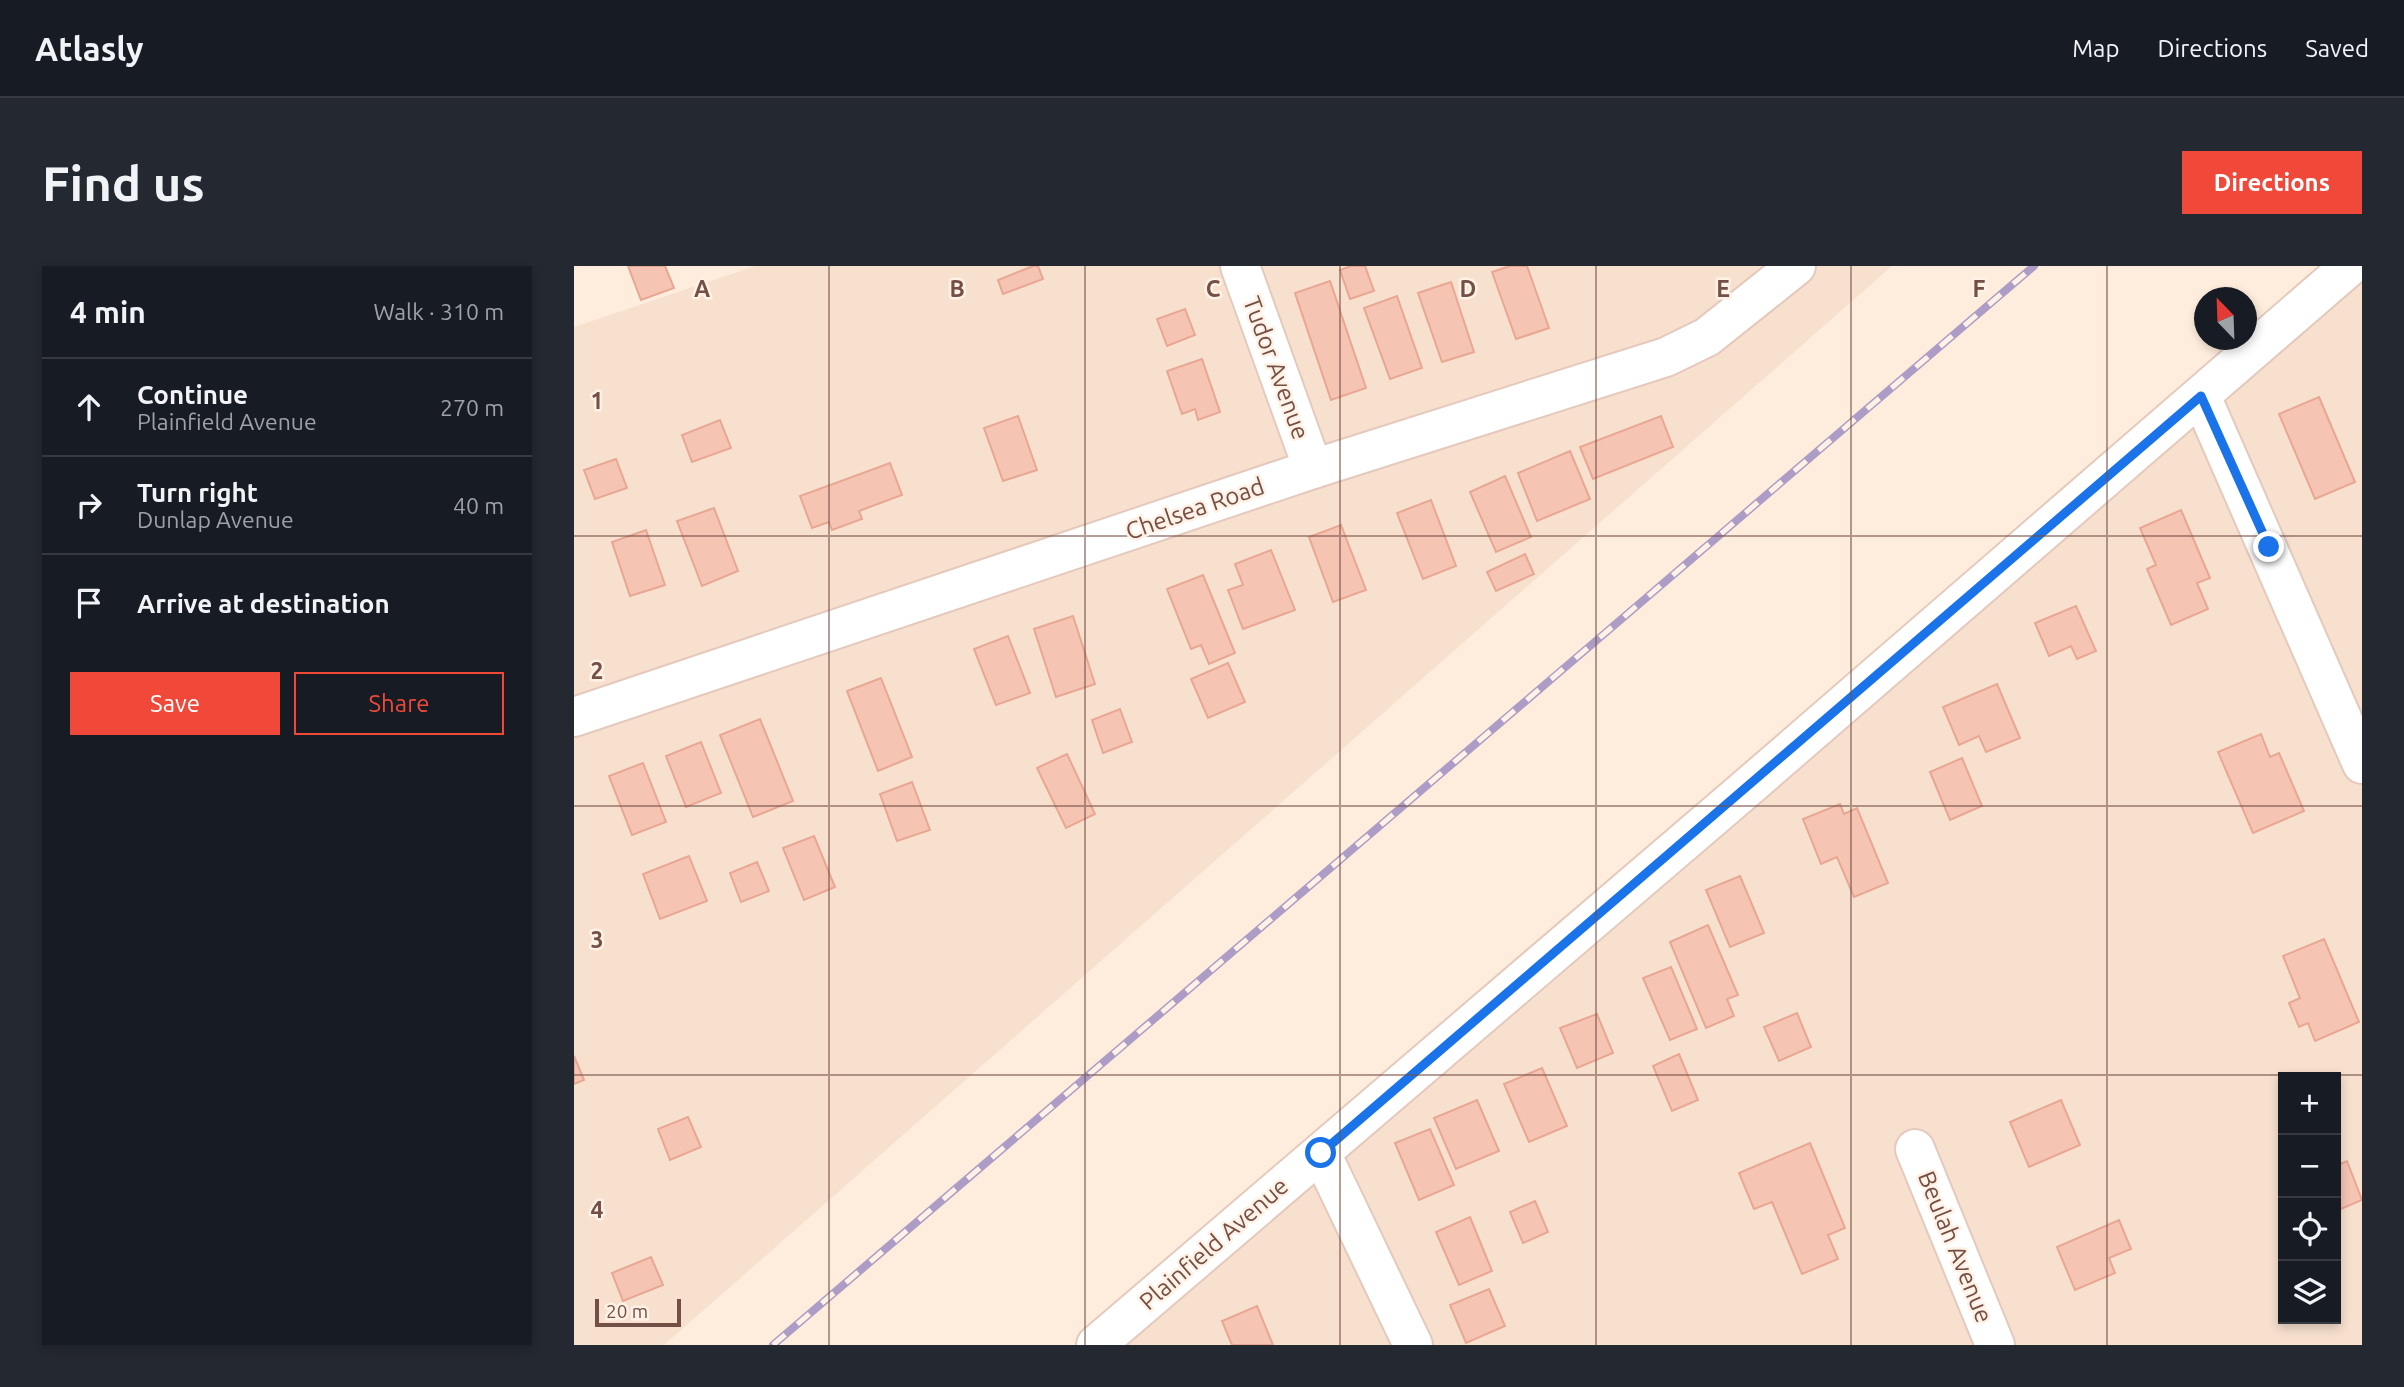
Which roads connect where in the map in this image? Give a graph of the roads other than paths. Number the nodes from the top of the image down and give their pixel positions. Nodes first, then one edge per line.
1 (1240, 266) edge
2 (1796, 266) edge
3 (2350, 266) edge
4 (2201, 396) junction
5 (1313, 469) junction
6 (574, 717) edge
7 (2362, 764) edge
8 (1915, 1149) dead end
9 (1321, 1153) junction
10 (1096, 1345) edge
11 (1413, 1345) edge
12 (1995, 1345) edge

1 - 5 street, Tudor Avenue
2 - 5 street, Chelsea Road
3 - 4 street, Plainfield Avenue
4 - 7 street
4 - 9 street, Plainfield Avenue
5 - 6 street, Chelsea Road
8 - 12 street, Beulah Avenue
9 - 10 street, Plainfield Avenue
9 - 11 street

